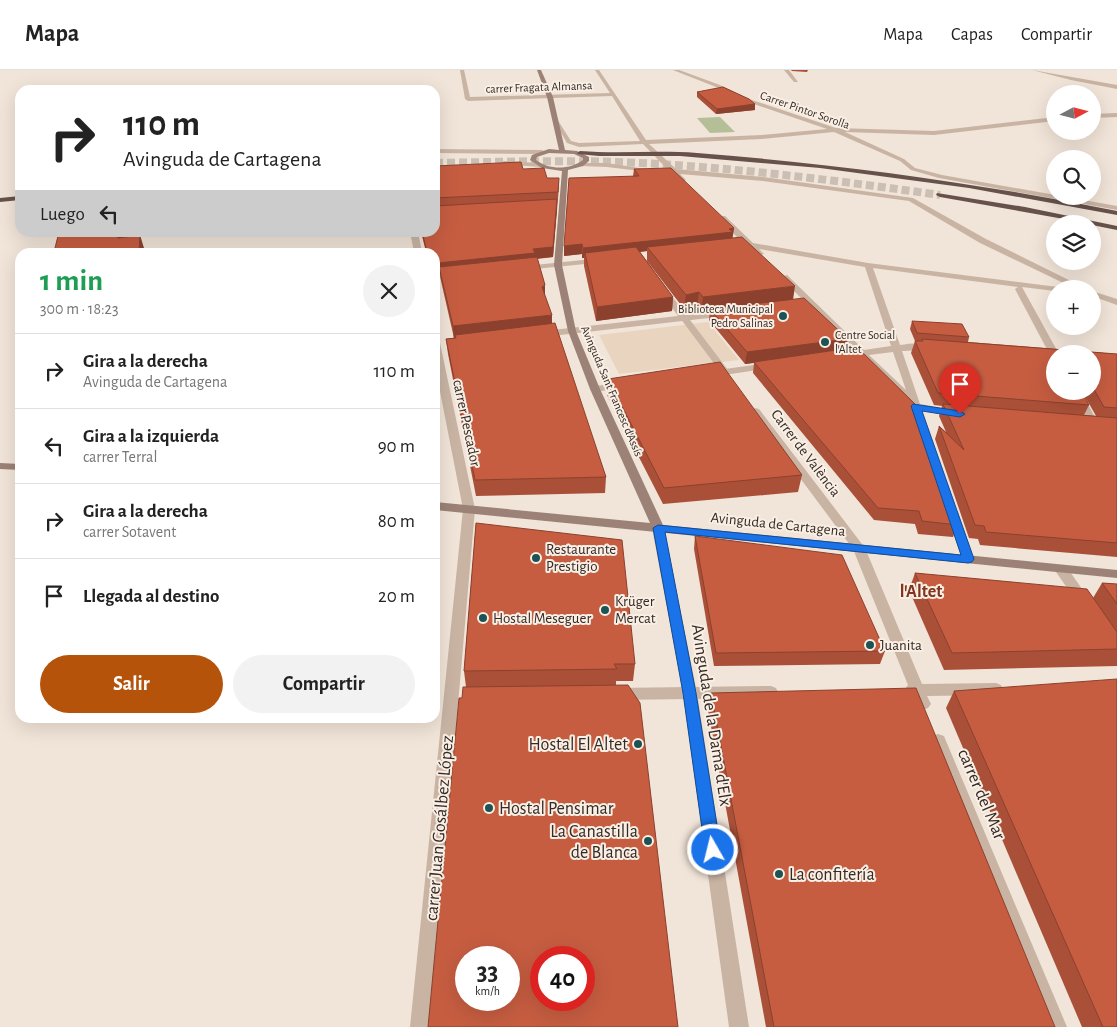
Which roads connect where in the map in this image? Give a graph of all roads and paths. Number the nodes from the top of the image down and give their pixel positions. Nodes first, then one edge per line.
1 (462, 70) edge
2 (539, 70) edge
3 (597, 70) edge
4 (675, 70) edge
5 (786, 70) edge
6 (1034, 70) edge
7 (796, 81) dead end
8 (1117, 87) edge
9 (611, 95) junction
10 (550, 97) junction
11 (1117, 115) edge
12 (1101, 116) edge
13 (555, 120) junction
14 (1046, 120) edge
15 (834, 130) junction
16 (644, 142) junction
17 (440, 151) edge
18 (562, 151) junction
19 (542, 152) junction
20 (580, 153) junction
21 (655, 153) junction
22 (511, 154) junction
23 (533, 158) junction
24 (498, 164) edge
25 (582, 165) junction
26 (540, 166) junction
27 (565, 168) junction
28 (656, 170) edge
29 (665, 171) edge
30 (675, 172) junction
31 (689, 185) edge
32 (1046, 194) edge
33 (15, 198) edge
34 (0, 200) edge
35 (15, 204) edge
36 (1101, 205) edge
37 (0, 206) edge
38 (1117, 208) edge
39 (716, 212) edge
40 (1117, 213) edge
41 (1117, 221) edge
42 (1117, 228) edge
43 (750, 245) junction
44 (741, 246) edge
45 (764, 258) edge
46 (611, 260) edge
47 (558, 265) junction
48 (868, 265) junction
49 (520, 269) edge
50 (778, 271) edge
51 (463, 275) edge
52 (440, 277) edge
53 (655, 280) edge
54 (1064, 280) edge
55 (1046, 288) edge
56 (1019, 289) dead end
57 (1101, 297) edge
58 (1117, 302) edge
59 (811, 303) junction
60 (796, 305) edge
61 (740, 312) edge
62 (684, 318) junction
63 (572, 331) junction
64 (533, 336) edge
65 (1047, 345) edge
66 (896, 348) junction
67 (942, 348) edge
68 (440, 351) edge
69 (864, 354) junction
70 (846, 356) edge
71 (781, 365) edge
72 (697, 376) edge
73 (728, 376) junction
74 (632, 384) edge
75 (595, 389) junction
76 (1081, 400) edge
77 (748, 403) edge
78 (918, 411) junction
79 (970, 414) edge
80 (1094, 425) edge
81 (0, 466) edge
82 (15, 468) edge
83 (947, 498) edge
84 (440, 506) edge
85 (469, 509) junction
86 (658, 528) junction
87 (859, 548) junction
88 (968, 559) junction
89 (1061, 569) junction
90 (1117, 574) edge
91 (1089, 609) edge
92 (1012, 688) edge
93 (897, 690) edge
94 (917, 690) junction
95 (788, 692) edge
96 (690, 693) junction
97 (600, 694) edge
98 (471, 695) edge
99 (451, 696) junction
100 (420, 1027) edge
101 (739, 1027) edge
102 (1057, 1027) edge

1 - 10 street, carrer Fragata Almansa
2 - 10 main road
3 - 9 street
4 - 15 street, Carrer Pintor Sorolla
5 - 7 street
6 - 8 street
9 - 10 street, carrer Fragata Almansa
9 - 16 street
10 - 13 main road
11 - 12 street
13 - 16 street
13 - 18 main road
14 - 15 street
15 - 16 street
15 - 32 street, Carrer Pintor Sorolla
16 - 21 street
17 - 22 street
18 - 19 main road
18 - 20 main road
19 - 22 street
19 - 23 main road
20 - 21 highway
20 - 25 main road
21 - 30 street
21 - 40 highway
22 - 23 street
23 - 26 main road
24 - 26 street
25 - 27 main road
25 - 28 street
26 - 27 main road
27 - 47 main road, Avinguda Sant Francesc d’Assís
29 - 30 street
30 - 31 street
30 - 54 street
33 - 34 highway
35 - 37 highway
36 - 38 street, Carrer Pintor Sorolla
39 - 43 street
41 - 42 highway
43 - 44 street
43 - 45 street
43 - 48 street
46 - 47 street
47 - 49 street
47 - 63 main road, Avinguda Sant Francesc d’Assís
48 - 55 street
48 - 66 street
50 - 59 street
51 - 52 street
53 - 62 street
56 - 65 street
57 - 58 street
59 - 60 street
59 - 69 street
61 - 62 street
62 - 63 street
62 - 73 street
63 - 64 street
63 - 75 main road, Avinguda Sant Francesc d’Assís
66 - 67 street
66 - 69 street
66 - 78 street
68 - 85 street, carrer Pescador
69 - 70 street
69 - 78 street
71 - 73 street
72 - 73 street
74 - 75 street
75 - 86 main road, Avinguda Sant Francesc d’Assís
76 - 80 street
77 - 87 street, Carrer de València
78 - 79 street
81 - 82 main road
83 - 88 street
84 - 85 main road, Avinguda de Cartagena
85 - 86 main road, Avinguda de Cartagena
85 - 99 street, carrer Juan Gosálbez López
86 - 87 main road, Avinguda de Cartagena
86 - 96 street, Avinguda de la Dama d'Elx
87 - 88 main road, Avinguda de Cartagena
87 - 94 street, carrer del Mar
88 - 89 main road, Avinguda de Cartagena
89 - 90 main road, Avinguda de Cartagena
89 - 91 street
92 - 94 street
93 - 94 street
94 - 102 street, carrer del Mar
95 - 96 street
96 - 97 street
96 - 101 street, Avinguda de la Dama d'Elx
98 - 99 street
99 - 100 street, carrer Juan Gosálbez López

